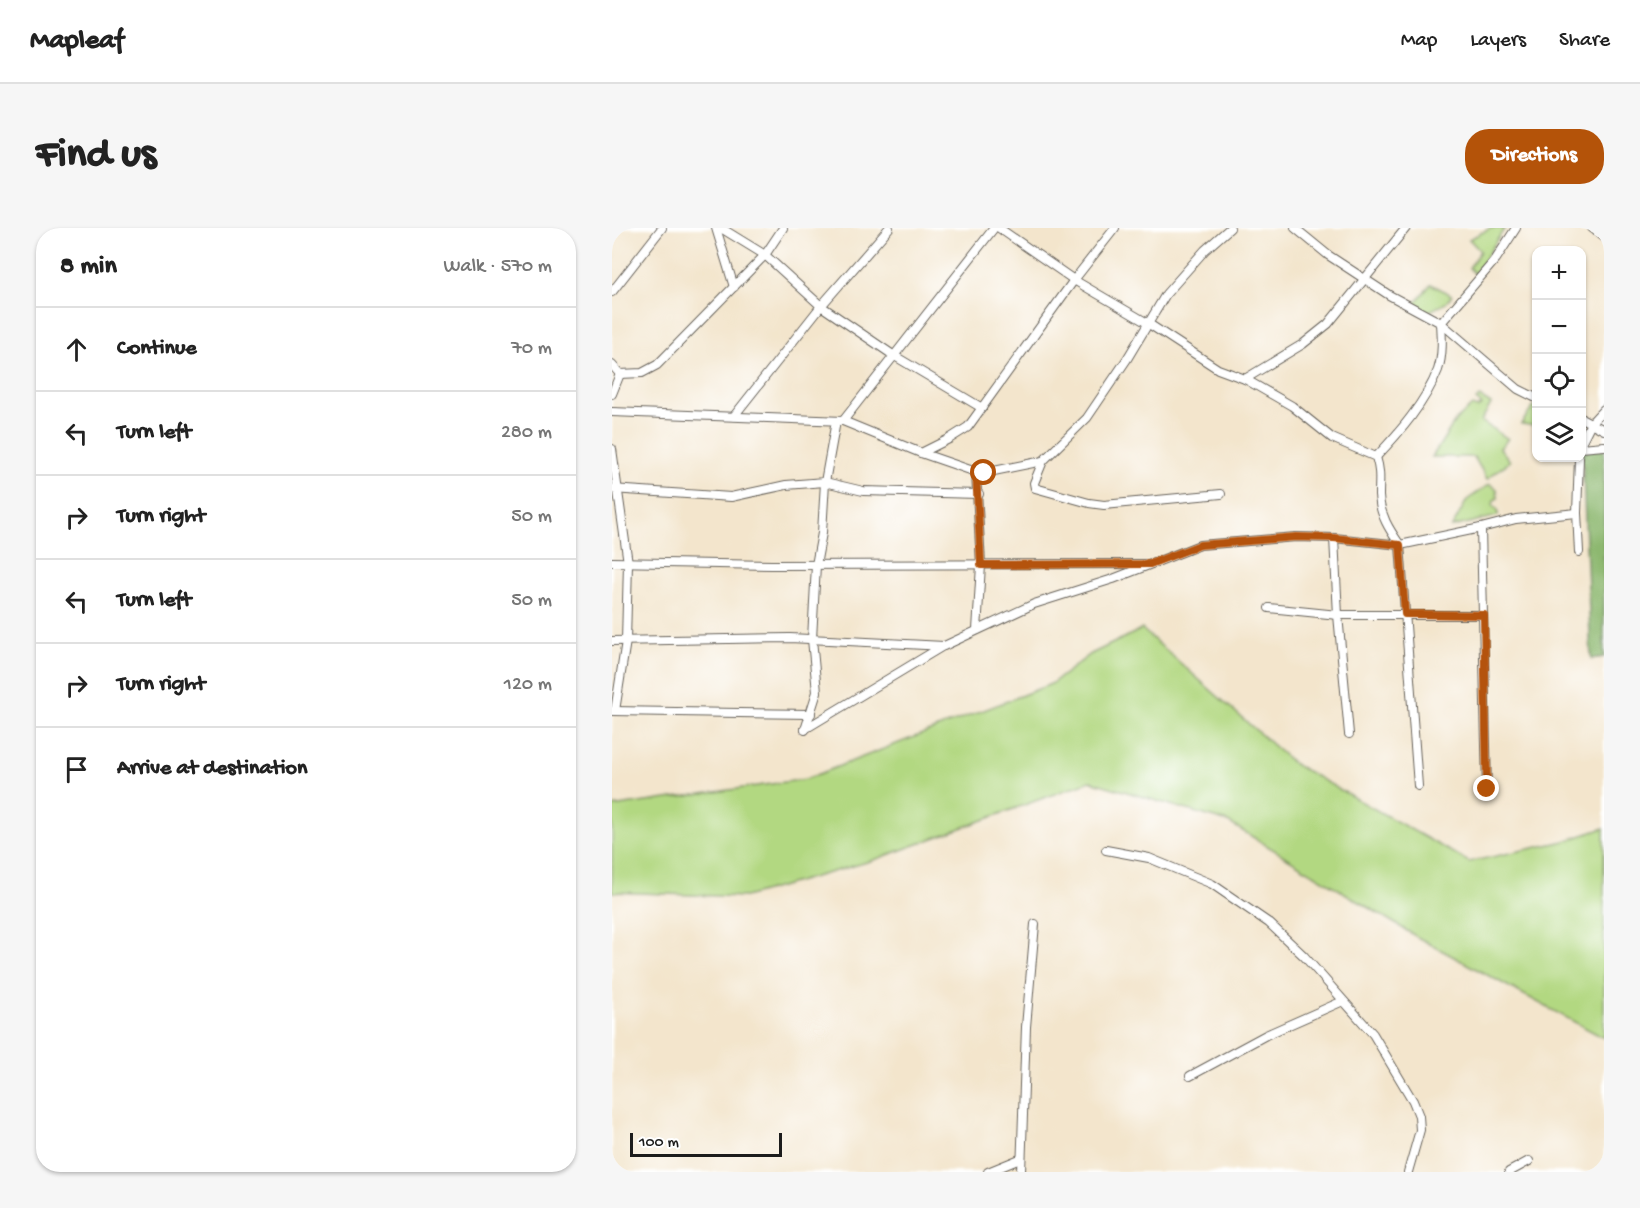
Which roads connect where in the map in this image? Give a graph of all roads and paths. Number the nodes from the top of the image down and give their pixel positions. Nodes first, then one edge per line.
1 (662, 228) edge
2 (716, 228) edge
3 (721, 228) edge
4 (783, 228) edge
5 (889, 228) edge
6 (994, 228) edge
7 (999, 228) edge
8 (1115, 228) edge
9 (1230, 228) edge
10 (1294, 228) edge
11 (1406, 228) edge
12 (1516, 228) edge
13 (1592, 228) edge
14 (1604, 237) edge
15 (765, 255) junction
16 (1366, 278) junction
17 (1074, 280) junction
18 (734, 287) junction
19 (612, 292) edge
20 (821, 306) junction
21 (1441, 323) junction
22 (1149, 324) junction
23 (893, 355) junction
24 (612, 365) edge
25 (620, 374) junction
26 (1245, 379) junction
27 (612, 394) edge
28 (1532, 396) edge
29 (982, 408) junction
30 (1604, 409) edge
31 (612, 412) edge
32 (734, 416) junction
33 (1586, 420) edge
34 (839, 421) junction
35 (1591, 423) junction
36 (1604, 430) edge
37 (1586, 434) edge
38 (1586, 445) edge
39 (1604, 446) edge
40 (612, 450) edge
41 (921, 453) junction
42 (1376, 458) junction
43 (1043, 461) junction
44 (1579, 462) edge
45 (976, 472) junction
46 (825, 482) junction
47 (615, 490) edge
48 (979, 494) junction
49 (1221, 494) dead end
50 (1577, 513) junction
51 (1481, 528) junction
52 (1334, 538) junction
53 (1400, 545) junction
54 (1579, 552) dead end
55 (612, 562) edge
56 (628, 562) junction
57 (1150, 564) junction
58 (816, 565) junction
59 (981, 565) junction
60 (1269, 608) dead end
61 (1405, 614) junction
62 (1338, 615) junction
63 (1484, 615) junction
64 (977, 630) junction
65 (812, 639) junction
66 (612, 641) edge
67 (626, 641) junction
68 (944, 645) junction
69 (613, 711) edge
70 (812, 714) junction
71 (1349, 734) dead end
72 (1418, 786) dead end
73 (1487, 789) dead end
74 (1106, 850) dead end
75 (1035, 924) dead end
76 (1343, 1001) junction
77 (1190, 1076) dead end
78 (1020, 1159) junction
79 (1529, 1161) dead end
80 (988, 1172) edge
81 (1021, 1172) edge
82 (1408, 1172) edge
83 (1509, 1172) edge

1 - 19 street
2 - 18 street
3 - 15 street
4 - 15 street
5 - 20 street
6 - 23 street
7 - 17 street
8 - 17 street
9 - 22 street
10 - 16 street
11 - 16 street
12 - 21 street
13 - 14 street
15 - 18 street
15 - 20 street
16 - 21 street
16 - 26 street
17 - 22 street
17 - 29 street
18 - 25 street
20 - 23 street
20 - 32 street
21 - 28 street
21 - 42 street
22 - 26 street
22 - 43 street
23 - 29 street
23 - 34 street
24 - 25 street
25 - 27 street
26 - 42 street
29 - 41 street
30 - 35 street
31 - 32 street
32 - 34 street
33 - 35 street
34 - 41 street
34 - 46 street
35 - 36 street
35 - 37 street
38 - 39 street
40 - 47 street
41 - 45 street
42 - 53 street
43 - 45 street
43 - 49 street
44 - 50 street
45 - 48 street
46 - 47 street
46 - 48 street
46 - 58 street
47 - 56 street
48 - 59 street
50 - 51 street
50 - 54 street
51 - 53 street
51 - 63 street
52 - 53 street
52 - 57 street
52 - 62 street
53 - 61 street
55 - 56 street
56 - 58 street
56 - 67 street
57 - 59 street
57 - 64 street
58 - 59 street
58 - 65 street
59 - 64 street
60 - 62 street
61 - 62 street
61 - 63 street
61 - 72 street
62 - 71 street
63 - 73 street
64 - 68 street
65 - 67 street
65 - 68 street
65 - 70 street
66 - 67 street
67 - 69 street
68 - 70 street
69 - 70 street
74 - 76 street
75 - 78 street
76 - 77 street
76 - 82 street
78 - 80 street
78 - 81 street
79 - 83 street

